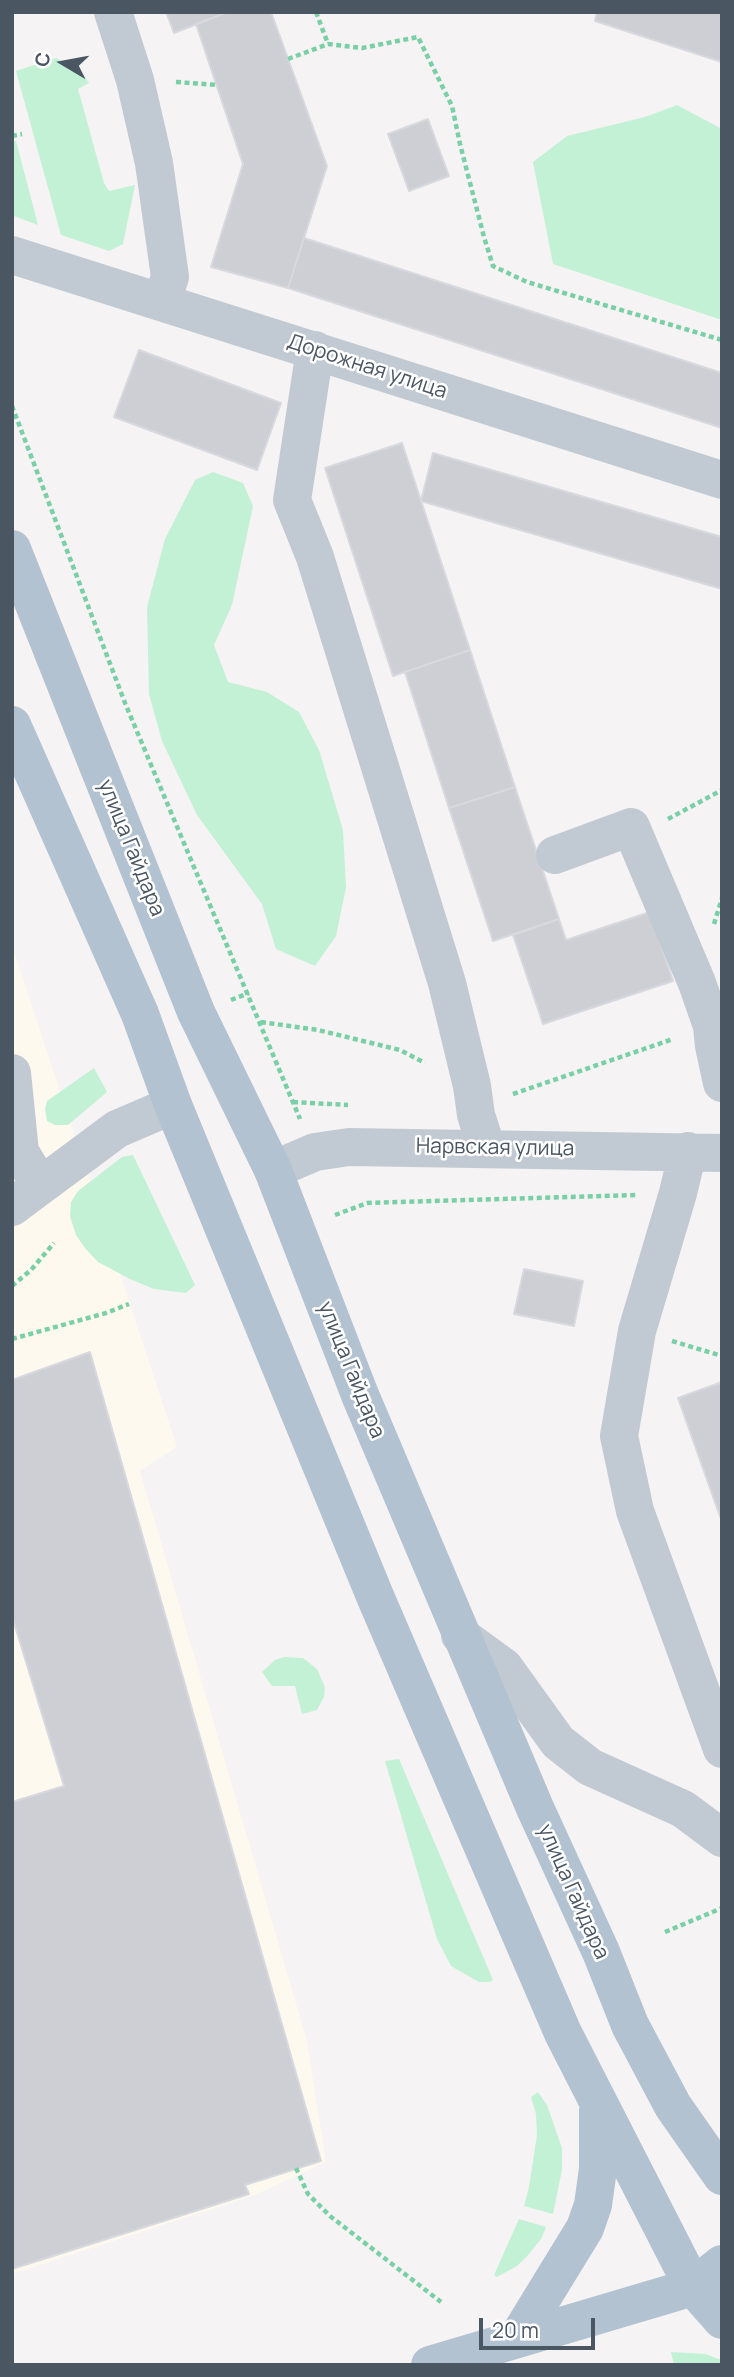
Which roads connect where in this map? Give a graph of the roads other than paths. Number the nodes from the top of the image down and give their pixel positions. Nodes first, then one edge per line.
1 (113, 12) edge
2 (12, 255) edge
3 (162, 301) junction
4 (315, 350) junction
5 (722, 480) edge
6 (12, 549) edge
7 (12, 725) edge
8 (555, 855) dead end
9 (12, 1073) edge
10 (722, 1083) edge
11 (173, 1105) junction
12 (487, 1150) junction
13 (705, 1152) edge
14 (273, 1170) junction
15 (31, 1172) edge
16 (12, 1207) edge
17 (460, 1635) junction
18 (722, 1749) edge
19 (722, 1838) edge
20 (598, 2104) junction
21 (722, 2176) edge
22 (722, 2264) edge
23 (692, 2287) junction
24 (722, 2320) edge
25 (517, 2339) junction
26 (430, 2365) edge

1 - 3 street
2 - 3 street, Дорожная улица
3 - 4 street, Дорожная улица
4 - 5 street, Дорожная улица
4 - 12 street
6 - 14 main road, улица Гайдара
7 - 11 main road
8 - 10 street
9 - 15 street
11 - 15 street
11 - 20 main road
12 - 13 street, Нарвская улица
12 - 14 street, Нарвская улица
13 - 18 street
14 - 17 main road, улица Гайдара
15 - 16 street
17 - 19 street
17 - 21 main road, улица Гайдара
20 - 23 main road
20 - 25 main road
22 - 23 main road
23 - 24 main road
23 - 25 main road
25 - 26 main road

